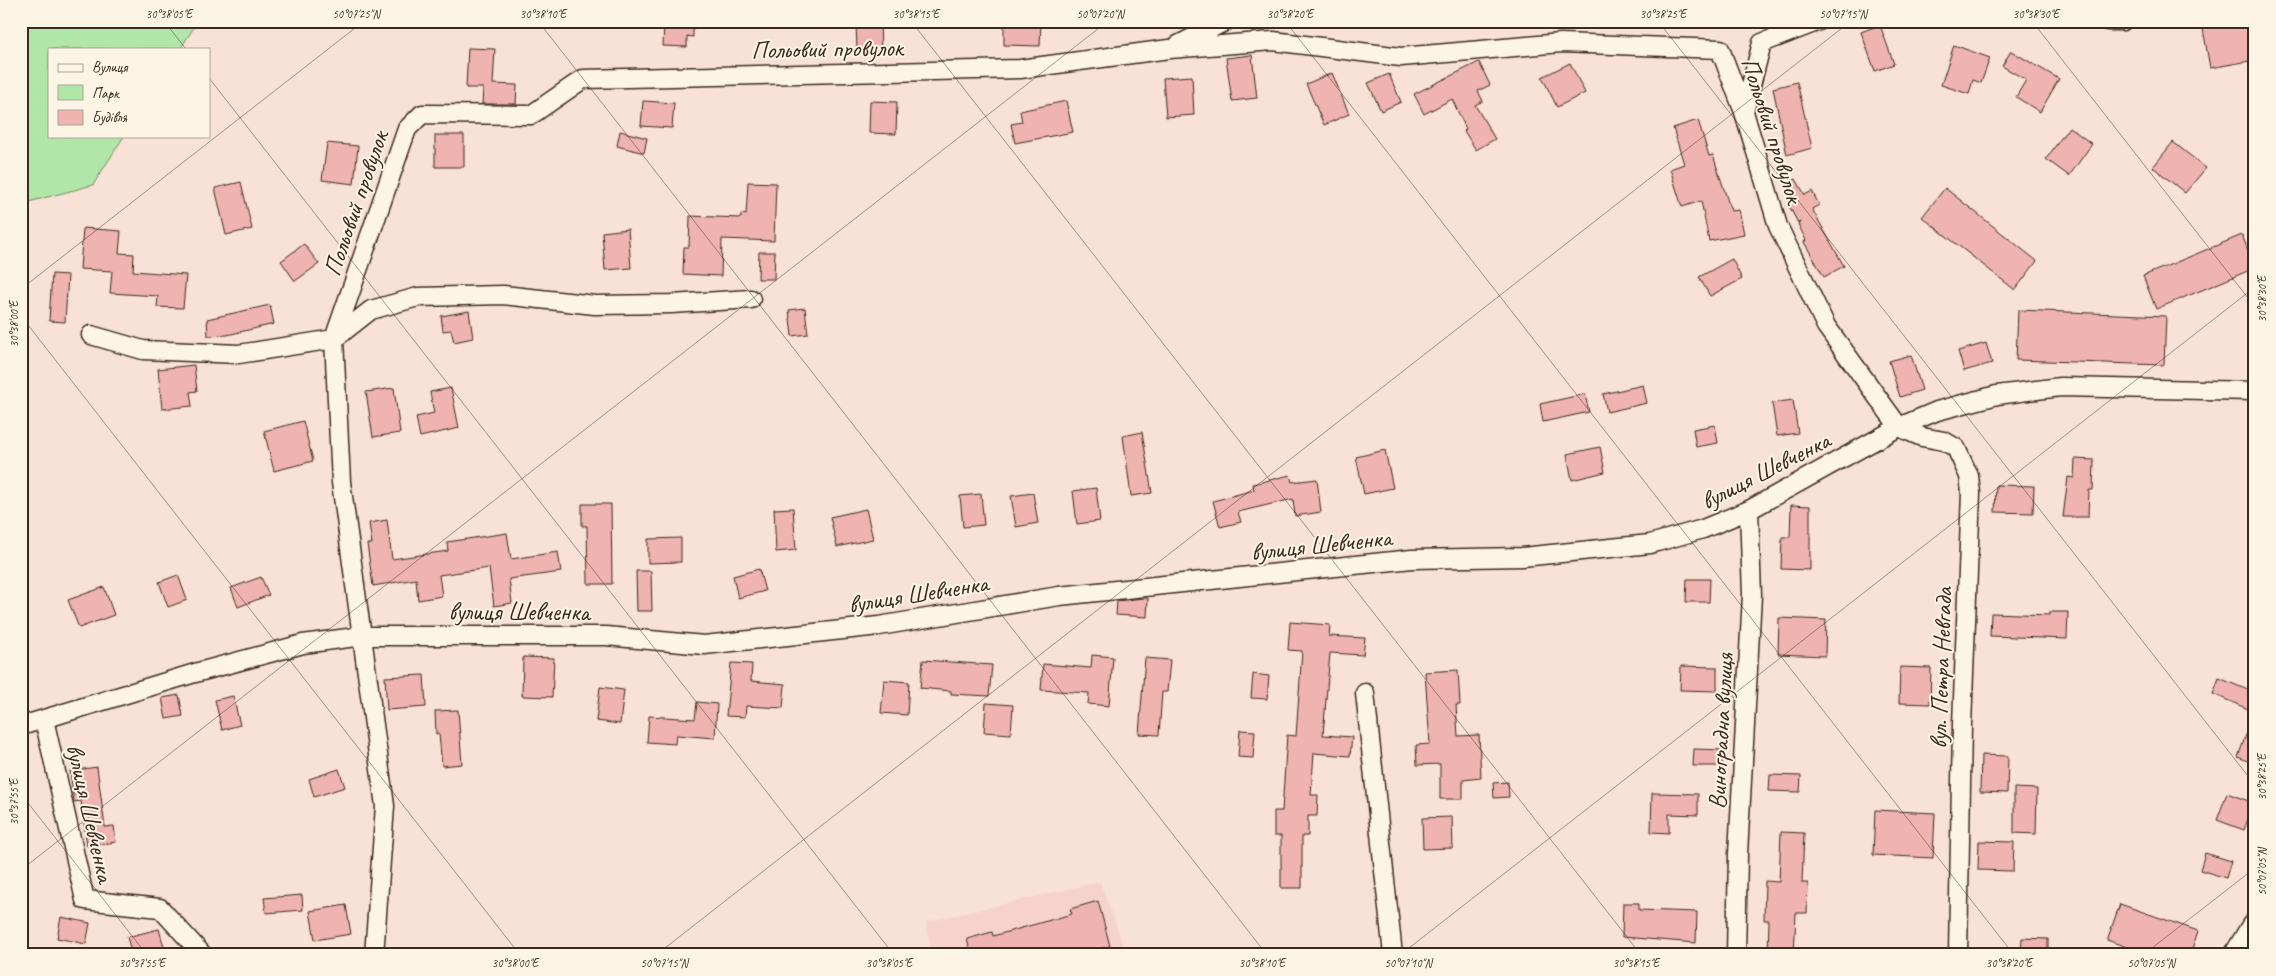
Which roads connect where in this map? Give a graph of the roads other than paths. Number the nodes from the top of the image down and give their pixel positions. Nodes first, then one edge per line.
1 (1226, 21) edge
2 (1819, 21) edge
3 (2108, 21) edge
4 (2123, 21) edge
5 (1169, 49) junction
6 (1744, 112) junction
7 (751, 299) dead end
8 (91, 336) dead end
9 (334, 339) junction
10 (2255, 390) edge
11 (1899, 427) junction
12 (1749, 510) junction
13 (363, 636) junction
14 (1366, 693) dead end
15 (44, 719) junction
16 (21, 726) edge
17 (2255, 928) edge
18 (203, 955) edge
19 (374, 955) edge
20 (1393, 955) edge
21 (1736, 955) edge
22 (1958, 955) edge
23 (2239, 955) edge

1 - 5 street
2 - 6 street
3 - 4 street
5 - 6 street, Польовий провулок
5 - 9 street, Польовий провулок
6 - 11 street, Польовий провулок
7 - 9 street
8 - 9 street
9 - 13 street, Польовий провулок
10 - 11 street, вулиця Шевченка
11 - 12 street, вулиця Шевченка
11 - 22 street, вул. Петра Невгада
12 - 13 street, вулиця Шевченка
12 - 21 street, Виноградна вулиця
13 - 15 street, вулиця Шевченка
13 - 19 street
14 - 20 street
15 - 16 street, вулиця Шевченка
15 - 18 street, вулиця Шевченка
17 - 23 main road

